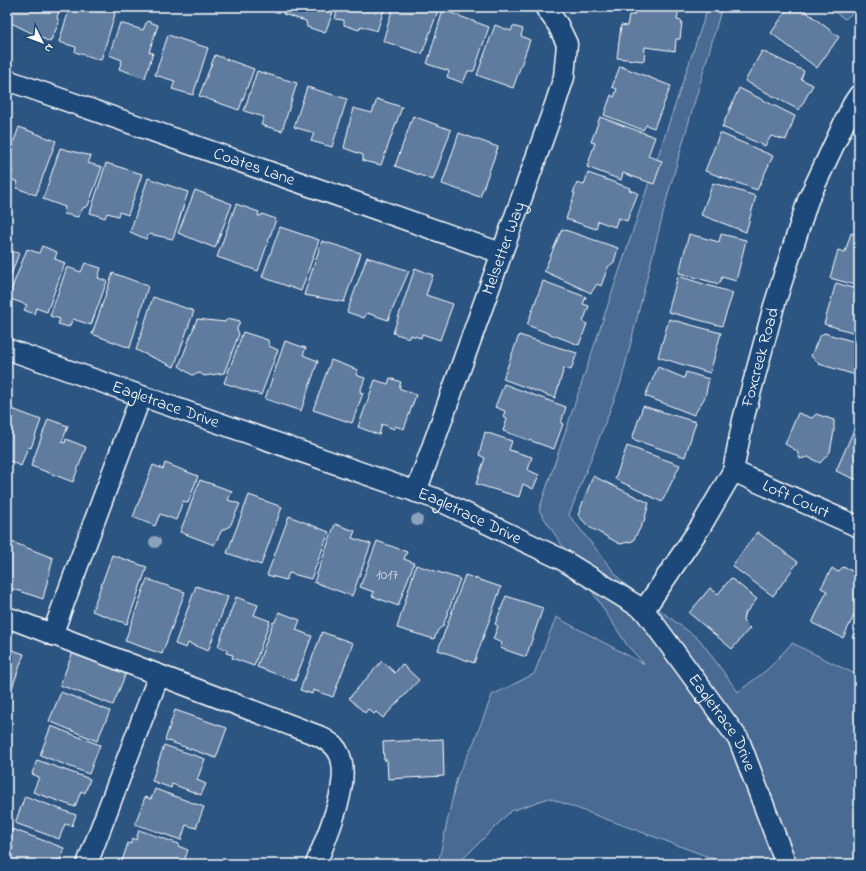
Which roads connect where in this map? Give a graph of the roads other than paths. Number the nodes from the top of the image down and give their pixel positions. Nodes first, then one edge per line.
1 (545, 7) edge
2 (7, 80) edge
3 (859, 95) edge
4 (501, 254) junction
5 (7, 349) edge
6 (141, 396) junction
7 (733, 471) junction
8 (416, 492) junction
9 (859, 527) edge
10 (644, 610) junction
11 (7, 618) edge
12 (52, 635) junction
13 (159, 675) junction
14 (87, 864) edge
15 (316, 864) edge
16 (786, 864) edge

1 - 4 street, Melsetter Way
2 - 4 street, Coates Lane
3 - 7 street, Foxcreek Road
4 - 8 street, Melsetter Way
5 - 6 street, Eagletrace Drive
6 - 8 street, Eagletrace Drive
6 - 12 street
7 - 9 street, Loft Court
7 - 10 street, Foxcreek Road
8 - 10 street, Eagletrace Drive
10 - 16 street, Eagletrace Drive
11 - 12 street
12 - 13 street
13 - 14 street
13 - 15 street

